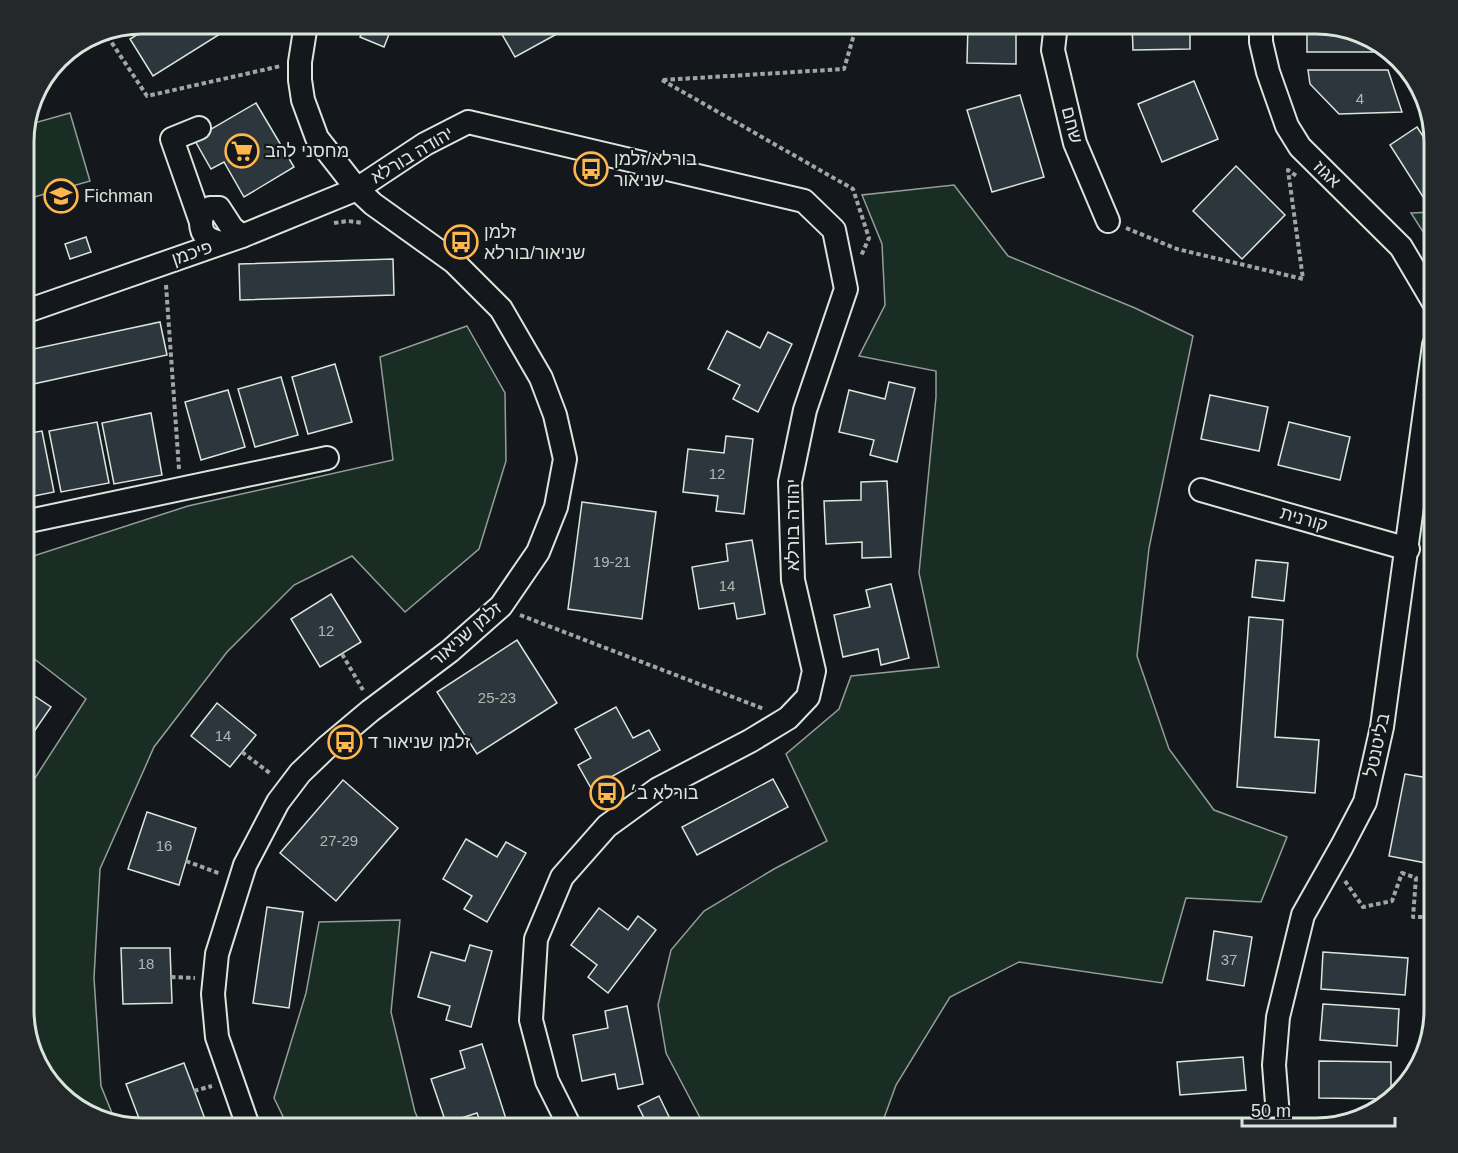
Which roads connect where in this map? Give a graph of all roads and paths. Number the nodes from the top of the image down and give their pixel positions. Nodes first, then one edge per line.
1 (304, 34) edge
2 (854, 34) edge
3 (1055, 34) edge
4 (1262, 34) edge
5 (110, 40) edge
6 (300, 62) junction
7 (199, 128) dead end
8 (1305, 182) dead end
9 (357, 189) junction
10 (1108, 221) joint
11 (201, 222) junction
12 (334, 223) dead end
13 (373, 226) dead end
14 (242, 236) junction
15 (220, 243) junction
16 (860, 259) dead end
17 (164, 263) junction
18 (1424, 286) edge
19 (35, 308) edge
20 (1424, 423) edge
21 (327, 458) dead end
22 (180, 488) junction
23 (1201, 490) dead end
24 (35, 521) edge
25 (1408, 549) junction
26 (513, 618) dead end
27 (342, 654) dead end
28 (371, 685) dead end
29 (363, 691) junction
30 (356, 697) dead end
31 (788, 718) junction
32 (242, 752) dead end
33 (277, 767) dead end
34 (186, 861) dead end
35 (226, 865) dead end
36 (222, 875) junction
37 (1323, 880) junction
38 (219, 884) dead end
39 (1424, 916) edge
40 (171, 977) dead end
41 (197, 987) dead end
42 (218, 1084) dead end
43 (194, 1091) dead end
44 (245, 1118) edge
45 (566, 1118) edge
46 (1278, 1118) edge

1 - 6 street, זלמן שניאור
2 - 16 path
3 - 10 street, שחם
4 - 18 street, אגוז
5 - 6 path
6 - 9 street, זלמן שניאור
7 - 11 street
8 - 10 path
9 - 14 street, פיכמן
9 - 31 street, יהודה בורלא
9 - 44 street, זלמן שניאור
11 - 14 street
11 - 15 street
12 - 13 path
14 - 15 street, פיכמן
15 - 17 street, פיכמן
17 - 19 street, פיכמן
17 - 22 path
20 - 25 street, בליטנטל
21 - 22 street
22 - 24 street
23 - 25 street, קורנית
25 - 37 street, בליטנטל
26 - 31 path
27 - 29 path
28 - 29 path
29 - 30 path
31 - 45 street, יהודה בורלא
32 - 33 path
34 - 36 path
35 - 36 path
36 - 38 path
37 - 39 path
37 - 46 street, בליטנטל
40 - 41 path
42 - 43 path

